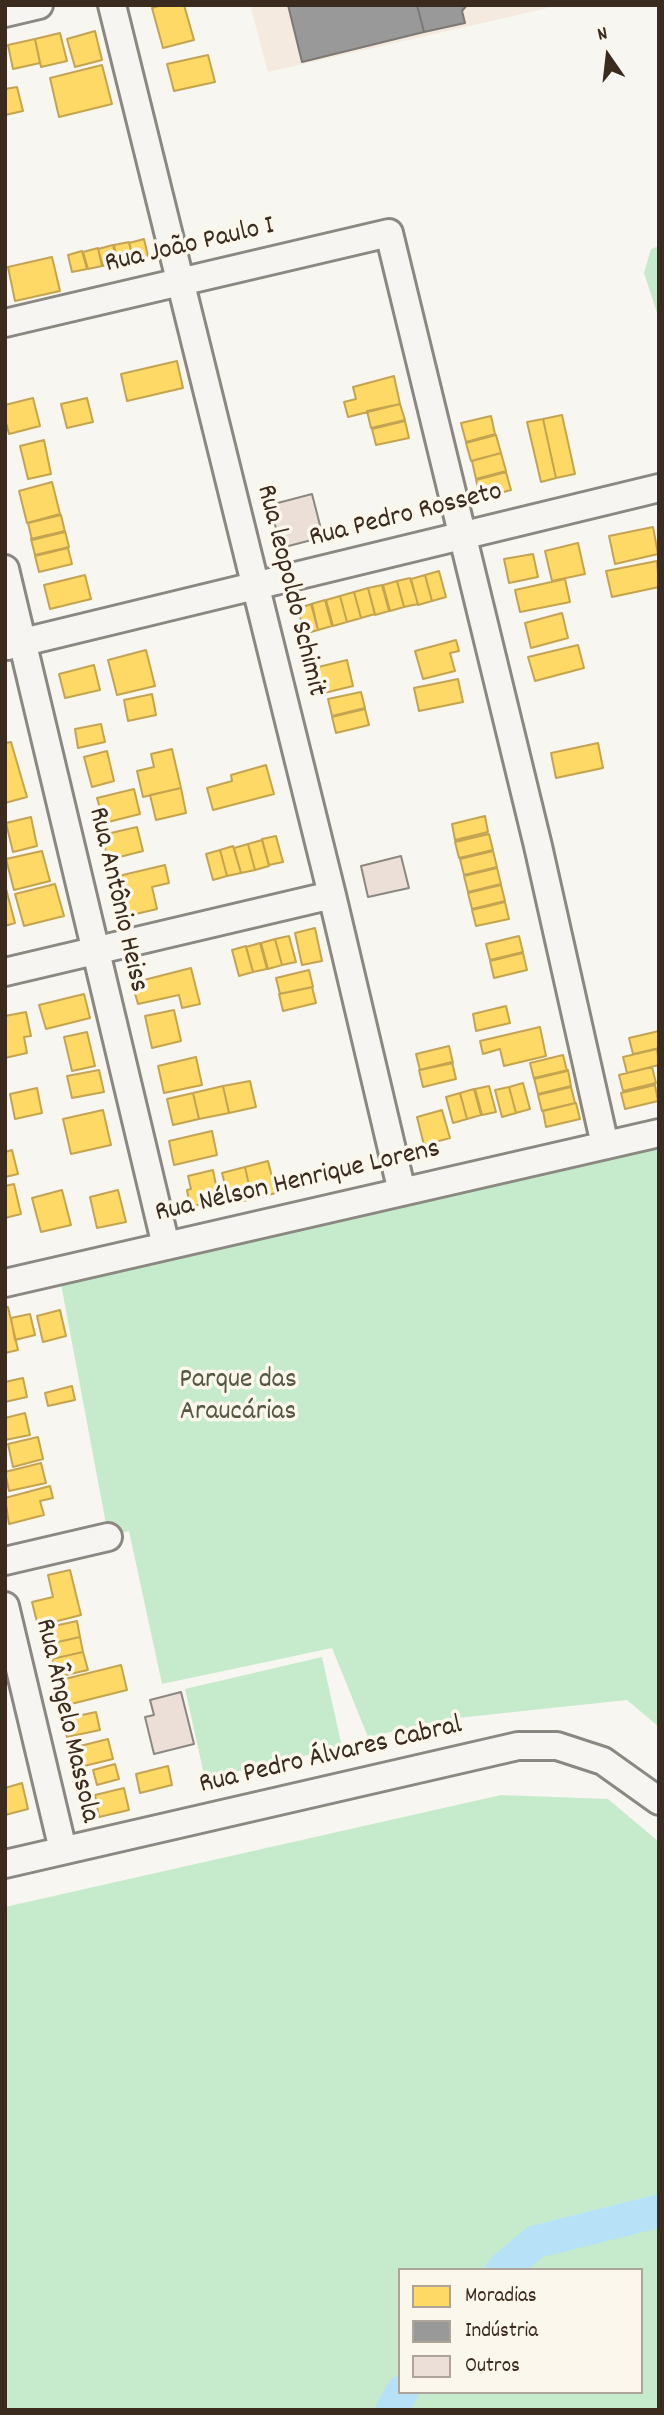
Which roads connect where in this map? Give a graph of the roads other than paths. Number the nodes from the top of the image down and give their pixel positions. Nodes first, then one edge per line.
1 (39, 5) edge
2 (112, 5) edge
3 (5, 13) edge
4 (180, 282) junction
5 (5, 323) edge
6 (659, 488) edge
7 (462, 536) junction
8 (5, 569) edge
9 (255, 586) junction
10 (14, 644) edge
11 (332, 895) junction
12 (96, 950) junction
13 (5, 972) edge
14 (659, 1133) edge
15 (605, 1145) junction
16 (402, 1192) junction
17 (166, 1246) junction
18 (5, 1283) edge
19 (108, 1537) dead end
20 (5, 1561) edge
21 (5, 1606) edge
22 (659, 1801) edge
23 (63, 1850) junction
24 (5, 1864) edge

1 - 3 street
2 - 4 street, Rua leopoldo Schimit
4 - 5 street, Rua João Paulo I
4 - 7 street, Rua João Paulo I
4 - 9 street, Rua leopoldo Schimit
6 - 7 street, Rua Pedro Rosseto
7 - 9 street, Rua Pedro Rosseto
7 - 15 street
8 - 10 street, Rua Antônio Heiss
9 - 10 street, Rua Pedro Rosseto
9 - 11 street, Rua leopoldo Schimit
10 - 12 street, Rua Antônio Heiss
11 - 12 street
11 - 16 street, Rua leopoldo Schimit
12 - 13 street
12 - 17 street, Rua Antônio Heiss
14 - 15 street, Rua Nélson Henrique Lorens
15 - 16 street, Rua Nélson Henrique Lorens
16 - 17 street, Rua Nélson Henrique Lorens
17 - 18 street, Rua Nélson Henrique Lorens
19 - 20 street
21 - 23 street, Rua Ângelo Massola
22 - 23 street, Rua Pedro Álvares Cabral
23 - 24 street, Rua Pedro Álvares Cabral

